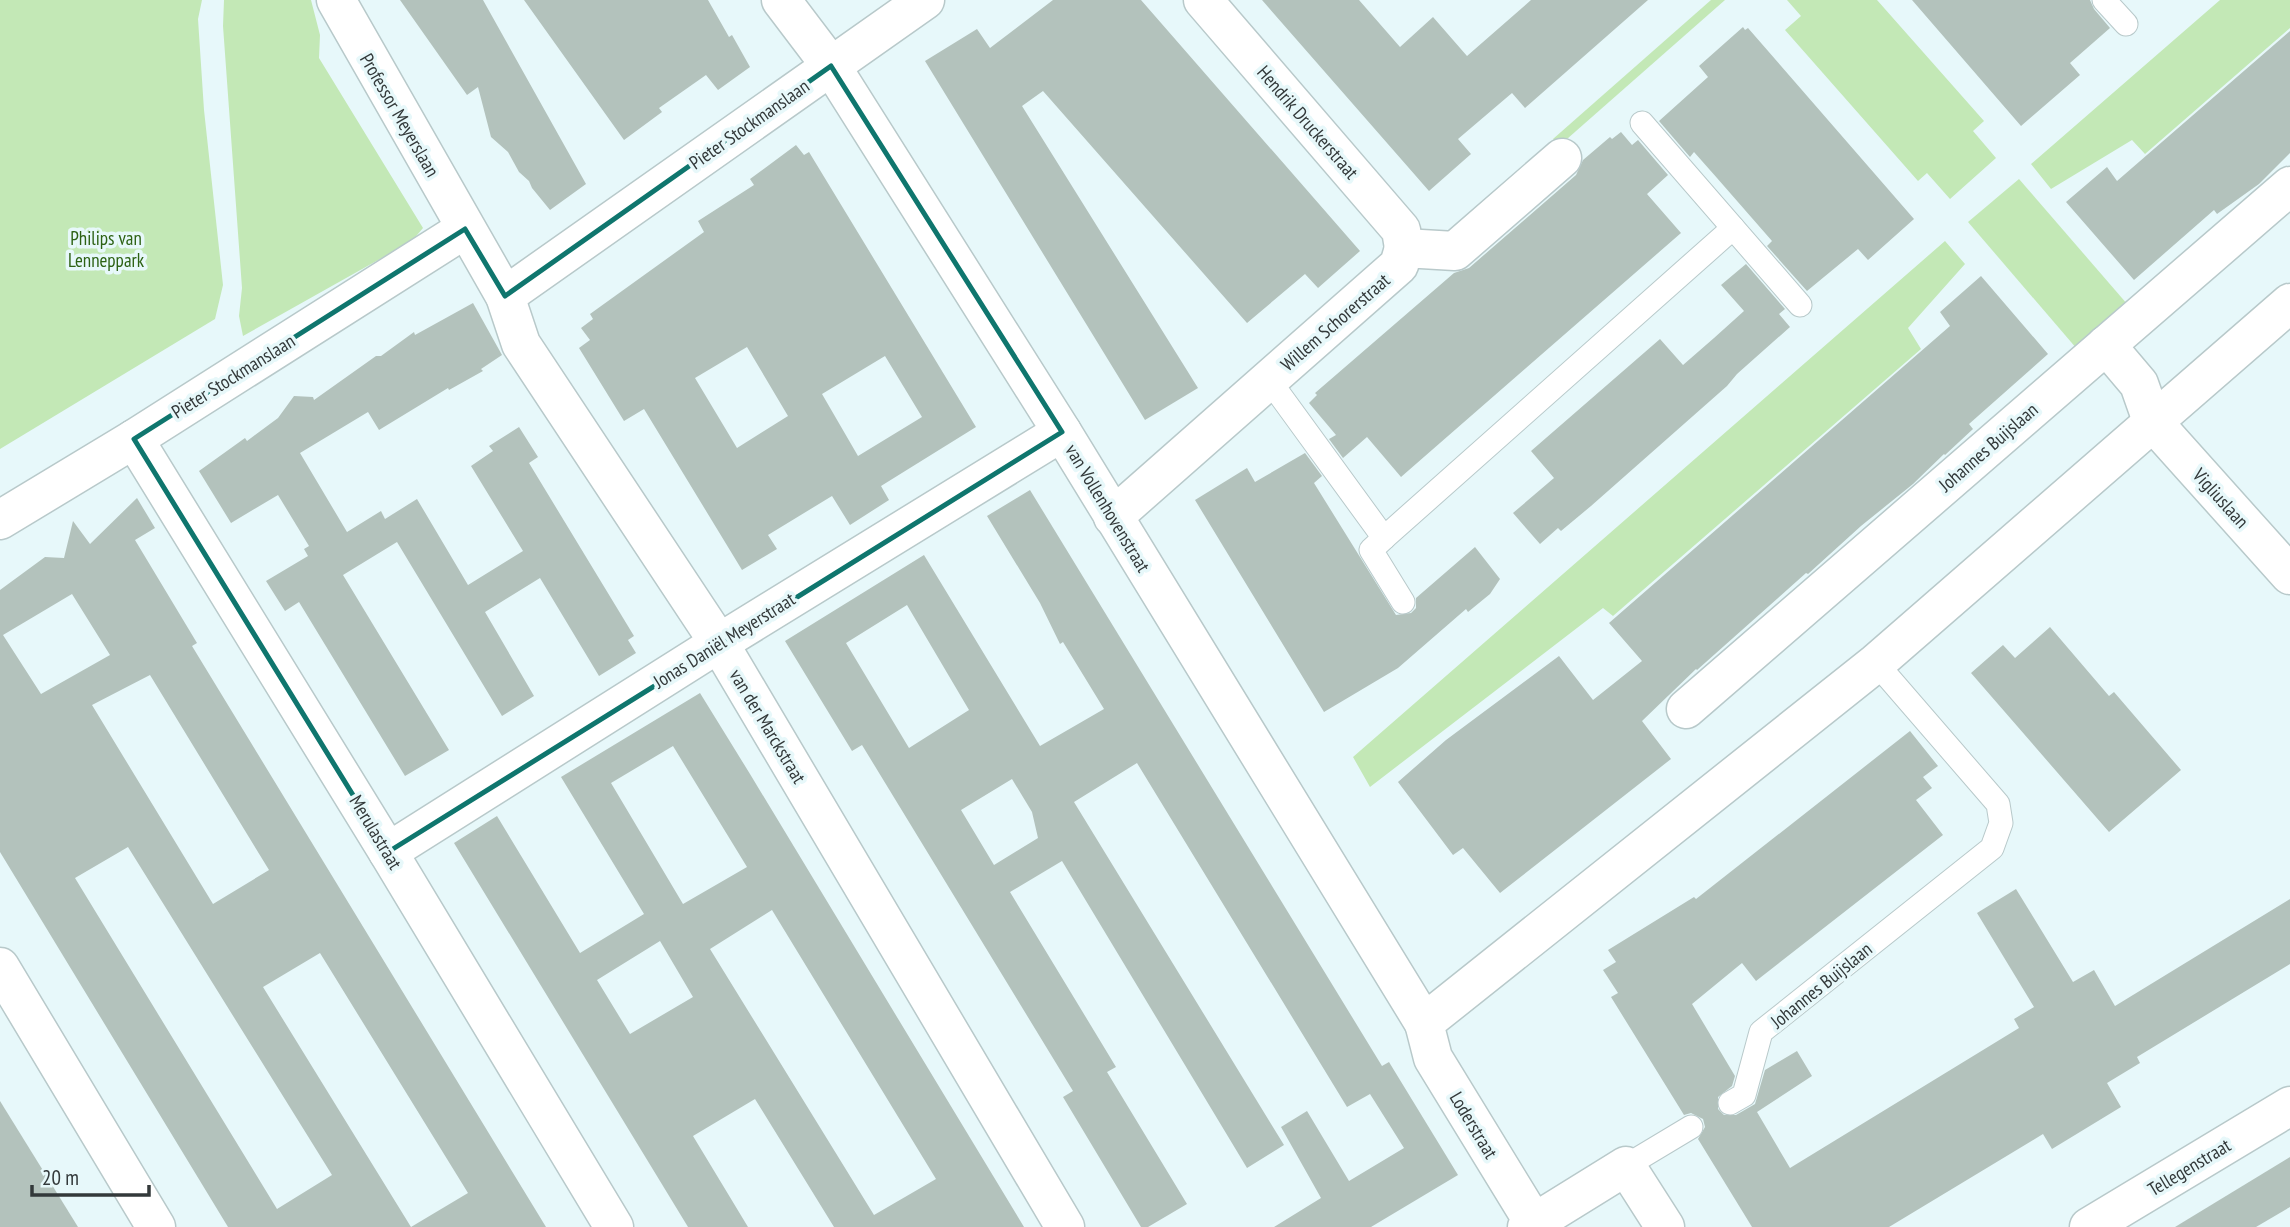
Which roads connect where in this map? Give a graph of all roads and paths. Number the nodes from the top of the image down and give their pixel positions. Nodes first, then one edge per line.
1 (336, 0) edge
2 (781, 0) edge
3 (925, 0) edge
4 (1203, 0) edge
5 (2104, 0) edge
6 (2126, 24) dead end
7 (831, 66) junction
8 (1642, 123) dead end
9 (1562, 158) dead end
10 (2290, 186) edge
11 (1733, 228) junction
12 (465, 229) junction
13 (1404, 248) junction
14 (505, 296) junction
15 (2290, 303) edge
16 (1800, 305) dead end
17 (2106, 345) junction
18 (1269, 380) junction
19 (2152, 421) junction
20 (1062, 432) junction
21 (134, 439) junction
22 (1113, 517) junction
23 (0, 520) edge
24 (1384, 538) junction
25 (2290, 575) edge
26 (1403, 602) dead end
27 (719, 643) junction
28 (1876, 663) junction
29 (1686, 709) dead end
30 (388, 852) junction
31 (0, 967) edge
32 (1424, 1023) junction
33 (1730, 1104) dead end
34 (2290, 1106) edge
35 (1691, 1127) dead end
36 (1626, 1166) junction
37 (1530, 1225) edge
38 (156, 1227) edge
39 (614, 1227) edge
40 (1065, 1227) edge
41 (1665, 1227) edge
42 (2089, 1227) edge

1 - 12 street, Professor Meyerslaan
2 - 7 street, van Vollenhovenstraat
3 - 7 street, Pieter Stockmanslaan
4 - 13 street, Hendrik Druckerstraat
5 - 6 lane
7 - 14 street, Pieter Stockmanslaan
7 - 20 street, van Vollenhovenstraat
8 - 11 lane
9 - 13 street
10 - 17 street, Johannes Buijslaan
11 - 16 lane
11 - 24 lane
12 - 14 street, van der Marckstraat
12 - 21 street, Pieter Stockmanslaan
13 - 18 street, Willem Schorerstraat
14 - 27 street, van der Marckstraat
15 - 19 street
17 - 19 street
17 - 29 street, Johannes Buijslaan
18 - 22 street, Willem Schorerstraat
18 - 24 lane
19 - 25 street, Vigliuslaan
19 - 28 street
20 - 22 street, van Vollenhovenstraat
20 - 27 street, Jonas Daniël Meyerstraat
21 - 23 street, Pieter Stockmanslaan
21 - 30 street, Merulastraat
22 - 32 street, van Vollenhovenstraat
24 - 26 lane
27 - 30 street, Jonas Daniël Meyerstraat
27 - 40 street, van der Marckstraat
28 - 32 street
28 - 33 lane, Johannes Buijslaan
30 - 39 street, Merulastraat
31 - 38 street
32 - 37 street, Loderstraat
34 - 42 street, Tellegenstraat
35 - 36 lane
36 - 37 street
36 - 41 street

